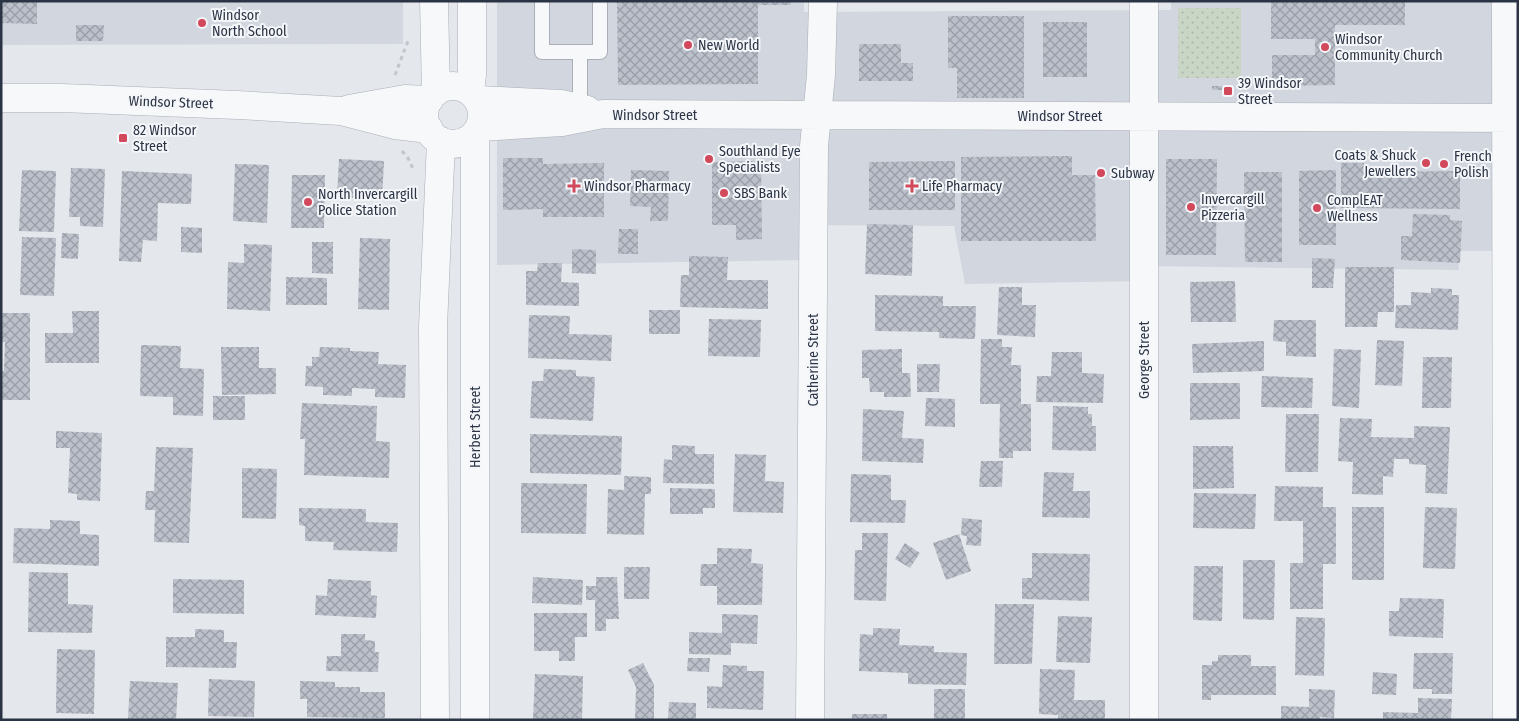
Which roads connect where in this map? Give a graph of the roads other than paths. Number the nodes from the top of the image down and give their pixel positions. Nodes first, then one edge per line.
1 (434, 1) edge
2 (472, 1) edge
3 (542, 1) edge
4 (600, 1) edge
5 (824, 1) edge
6 (1144, 1) edge
7 (1506, 1) edge
8 (580, 52) junction
9 (432, 96) junction
10 (474, 96) junction
11 (1, 98) edge
12 (340, 111) junction
13 (591, 112) junction
14 (817, 115) junction
15 (1143, 116) junction
16 (1512, 118) edge
17 (477, 131) junction
18 (435, 135) junction
19 (435, 644) junction
20 (475, 644) junction
21 (435, 720) edge
22 (476, 720) edge
23 (810, 720) edge
24 (1144, 720) edge
25 (1507, 720) edge

1 - 9 street
2 - 10 street
3 - 8 lane
4 - 8 lane
5 - 14 street, Catherine Street
6 - 15 street, George Street
7 - 16 street
8 - 13 lane
9 - 10 street, Windsor Street
9 - 12 street, Windsor Street
9 - 18 street
10 - 13 street, Windsor Street
10 - 17 street
11 - 12 street, Windsor Street
12 - 18 street, Windsor Street
13 - 14 street, Windsor Street
13 - 17 street, Windsor Street
14 - 15 street, Windsor Street
14 - 23 street, Catherine Street
15 - 16 street, Windsor Street
15 - 24 street, George Street
16 - 25 street
17 - 18 street, Windsor Street
17 - 20 street, Herbert Street
18 - 19 street
19 - 20 street
19 - 21 street
20 - 22 street, Herbert Street

